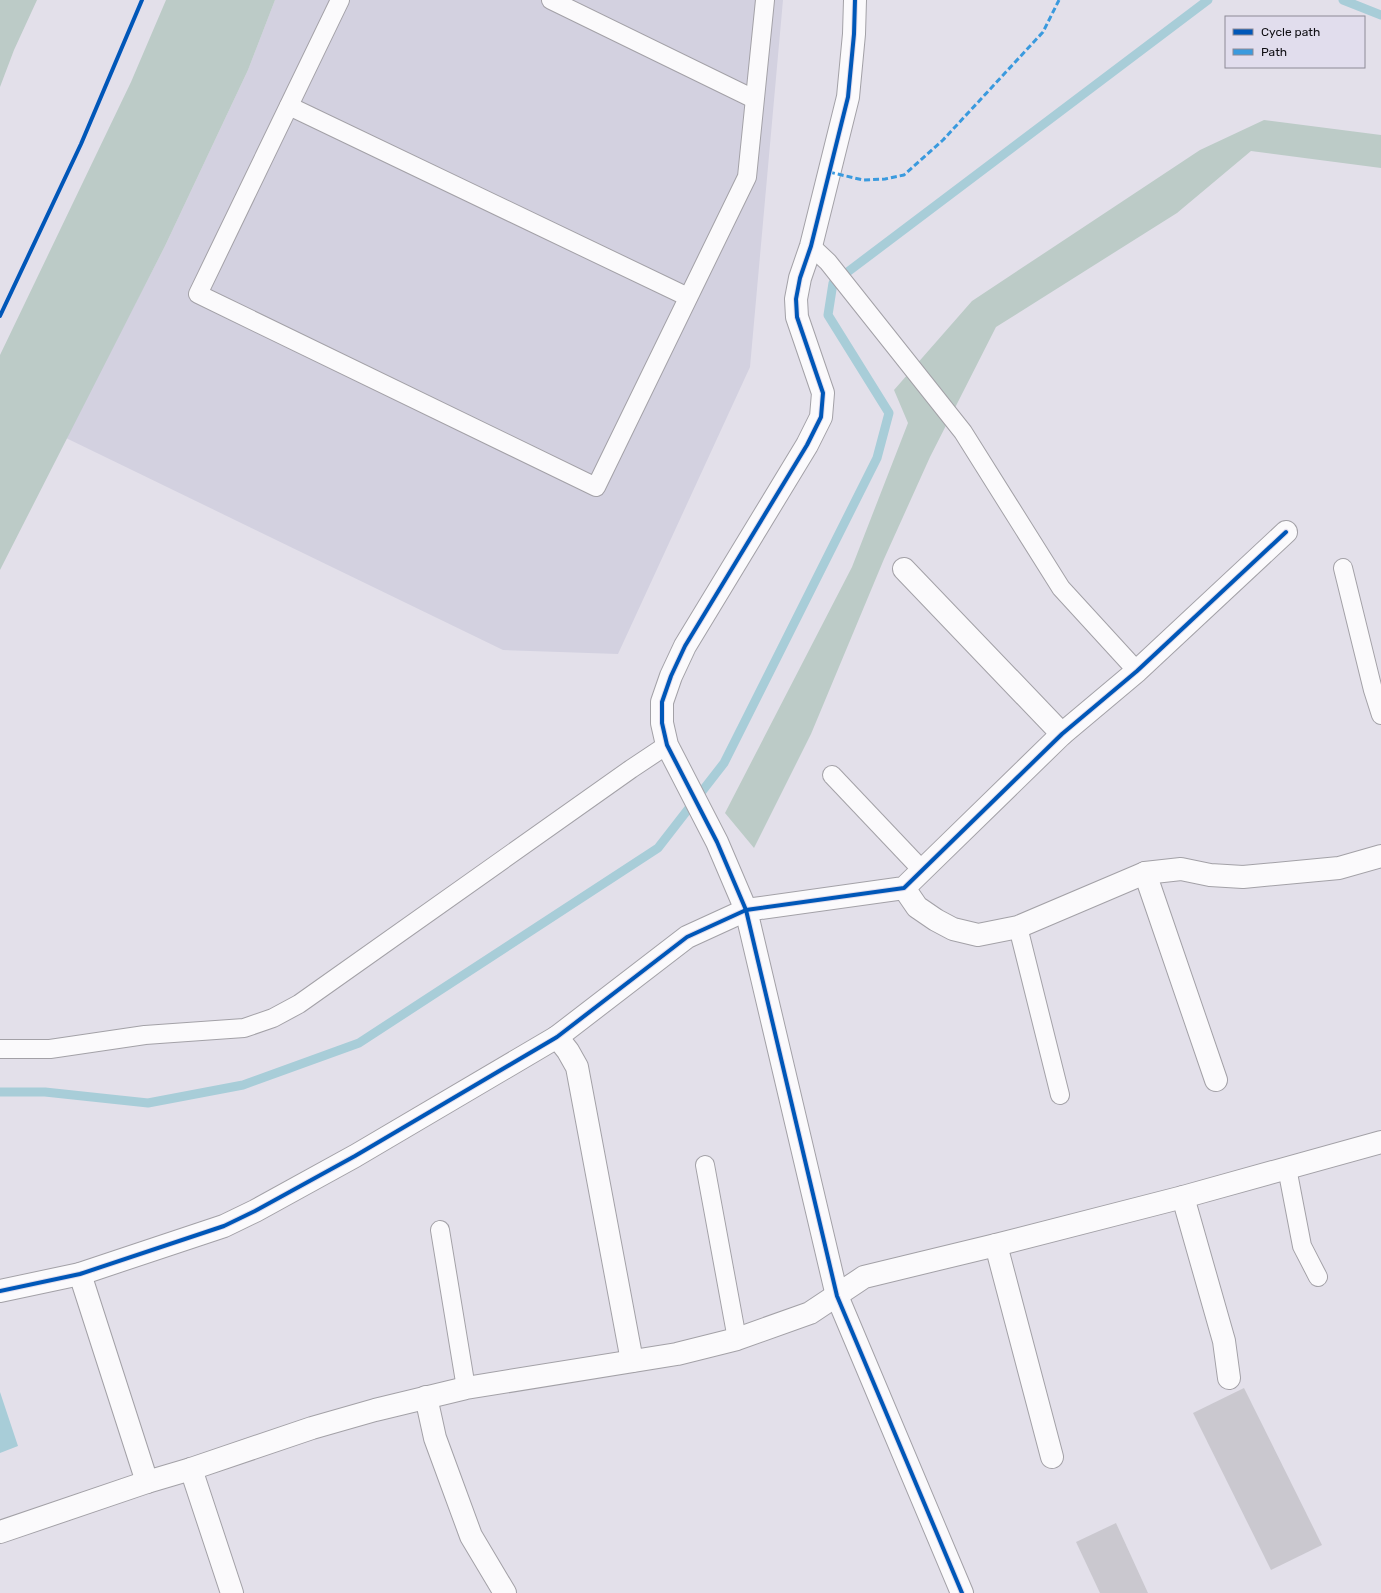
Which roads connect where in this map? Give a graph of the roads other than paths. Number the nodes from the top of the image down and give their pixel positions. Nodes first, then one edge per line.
1 (340, 0) edge
2 (765, 0) edge
3 (855, 0) edge
4 (555, 1) edge
5 (754, 99) junction
6 (289, 106) junction
7 (811, 246) junction
8 (688, 297) junction
9 (1286, 532) dead end
10 (1344, 568) dead end
11 (904, 569) dead end
12 (1137, 671) junction
13 (1381, 715) edge
14 (1062, 734) junction
15 (667, 745) junction
16 (832, 775) dead end
17 (1381, 856) edge
18 (922, 870) junction
19 (1145, 873) junction
20 (904, 888) junction
21 (746, 910) junction
22 (1018, 928) junction
23 (557, 1037) junction
24 (0, 1049) edge
25 (1216, 1080) dead end
26 (1060, 1095) dead end
27 (1381, 1142) edge
28 (705, 1166) dead end
29 (1287, 1168) junction
30 (1183, 1197) junction
31 (440, 1230) dead end
32 (996, 1245) junction
33 (80, 1274) junction
34 (1318, 1277) dead end
35 (0, 1291) edge
36 (837, 1296) junction
37 (737, 1339) junction
38 (632, 1361) junction
39 (1229, 1378) dead end
40 (466, 1388) junction
41 (426, 1397) junction
42 (1052, 1457) dead end
43 (191, 1469) junction
44 (147, 1482) junction
45 (0, 1532) edge
46 (232, 1593) edge
47 (505, 1593) edge
48 (962, 1593) edge

1 - 6 lane
2 - 5 lane
3 - 7 street
4 - 5 lane
5 - 8 lane
6 - 8 lane
6 - 8 lane
7 - 12 lane
7 - 15 street
9 - 12 street
10 - 13 lane
11 - 14 street
12 - 14 street
14 - 18 street
15 - 21 street
15 - 24 lane
16 - 18 lane
17 - 19 street
18 - 20 street
19 - 22 street
19 - 25 street
20 - 21 street
20 - 22 street
21 - 23 street
21 - 36 street
22 - 26 lane
23 - 33 street
23 - 38 street
27 - 29 street
28 - 37 lane
29 - 30 street
29 - 34 lane
30 - 32 street
30 - 39 street
31 - 40 lane
32 - 36 street
32 - 42 street
33 - 35 street
33 - 44 street
36 - 37 street
36 - 48 street
37 - 38 street
38 - 40 street
40 - 41 street
41 - 43 street
41 - 47 street
43 - 44 street
43 - 46 street
44 - 45 street

